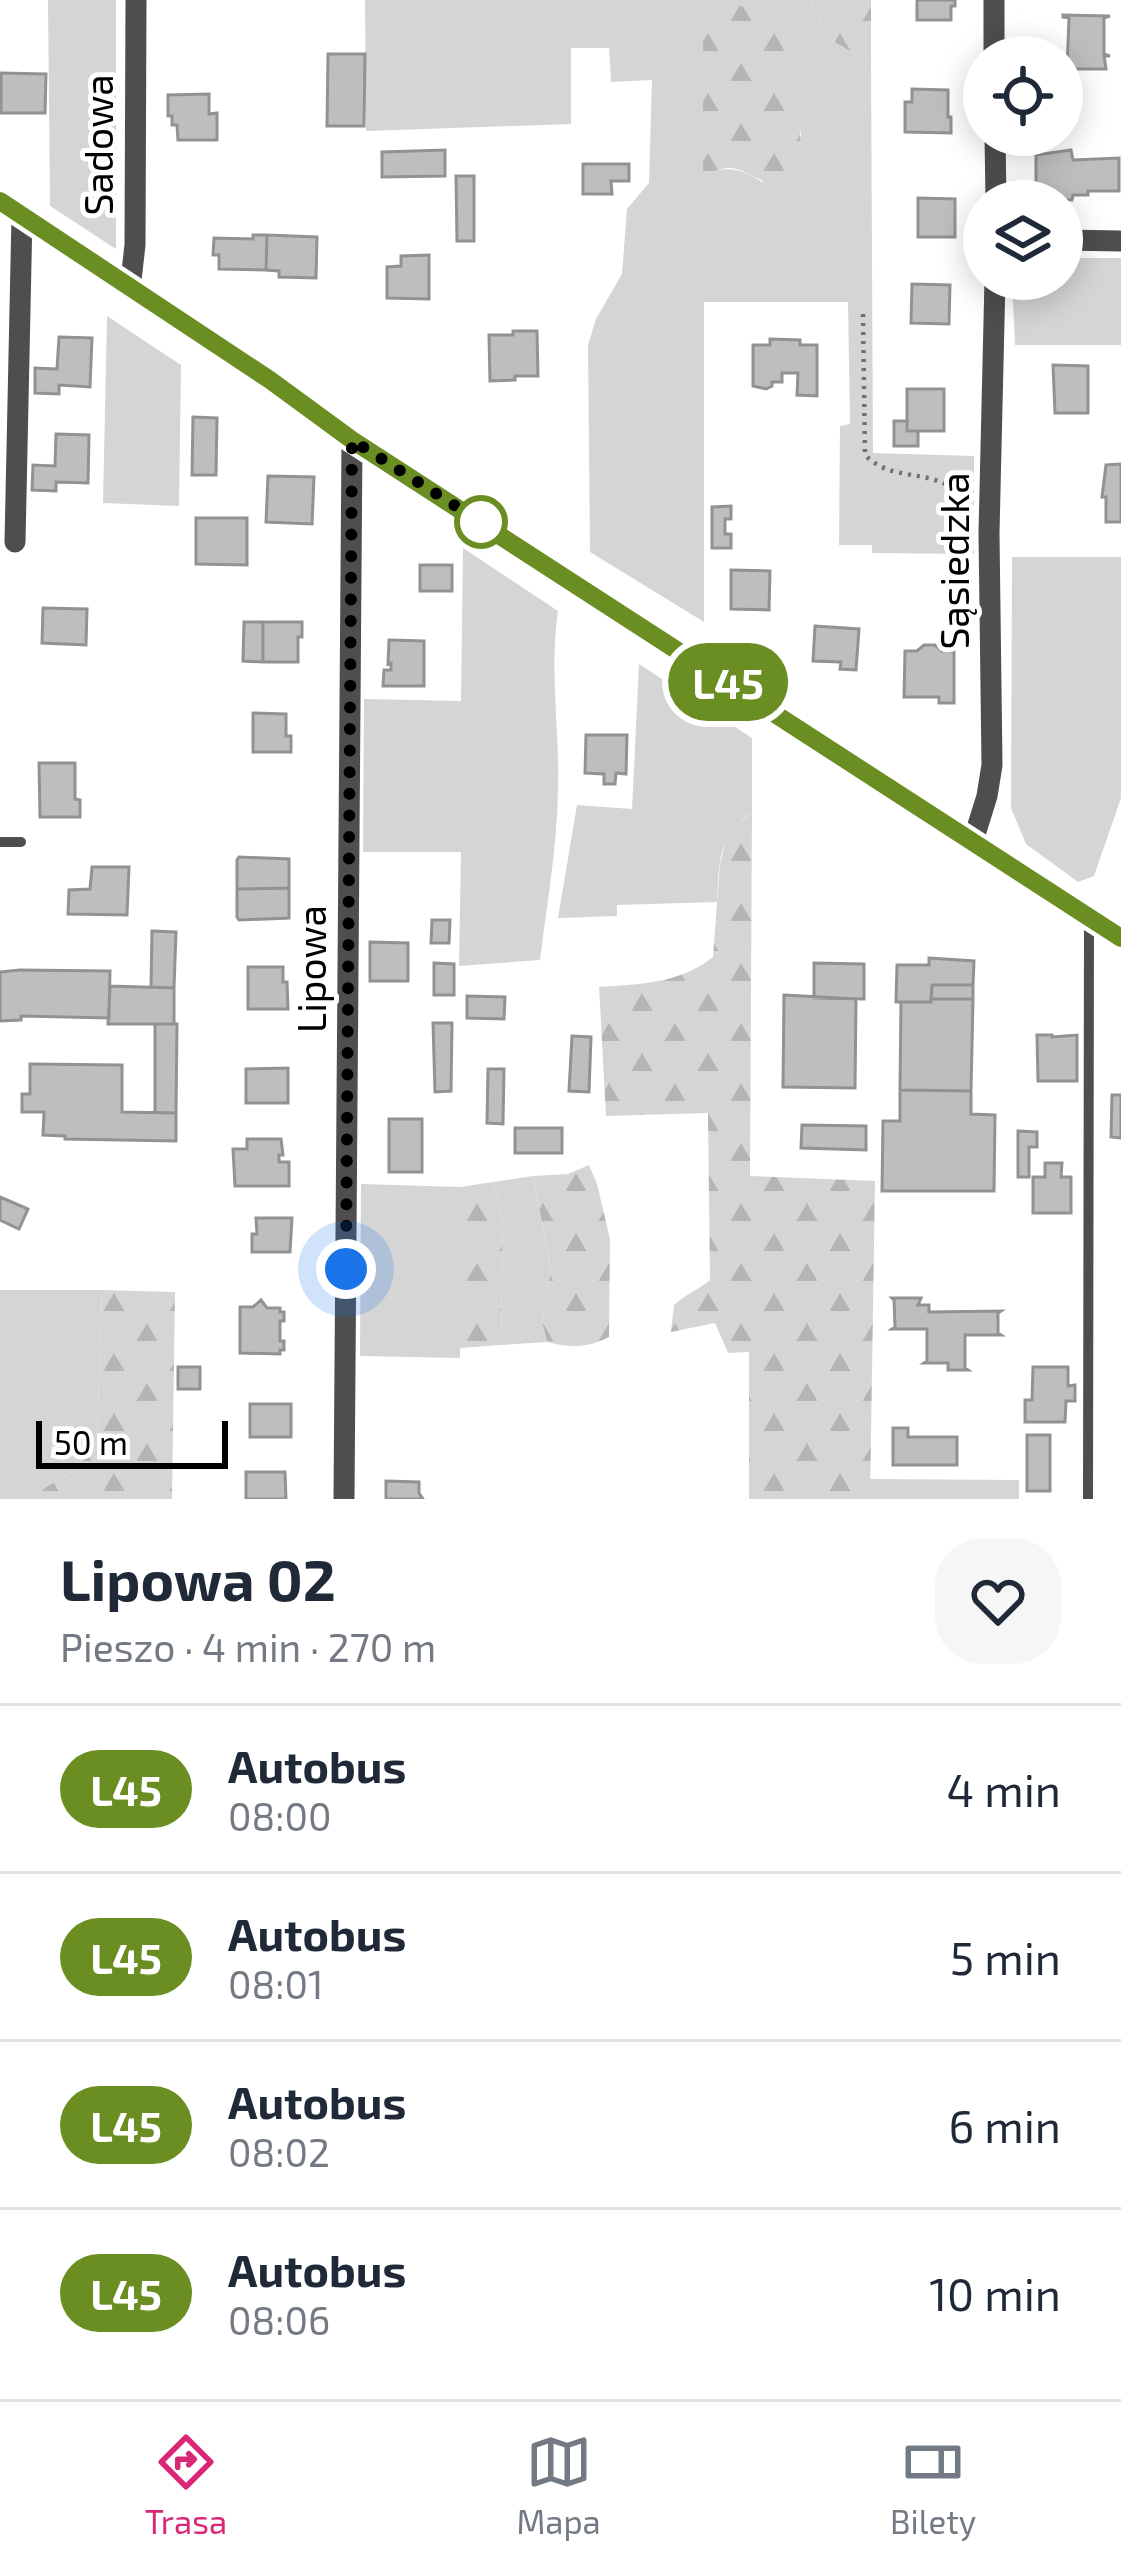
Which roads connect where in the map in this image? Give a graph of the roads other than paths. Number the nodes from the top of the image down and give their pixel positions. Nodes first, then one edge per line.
1 (136, 0) edge
2 (994, 0) edge
3 (994, 36) edge
4 (0, 201) edge
5 (22, 215) junction
6 (1083, 241) edge
7 (1121, 241) edge
8 (130, 289) junction
9 (995, 300) edge
10 (352, 440) junction
11 (15, 542) dead end
12 (974, 841) junction
13 (0, 842) edge
14 (21, 842) dead end
15 (1089, 917) junction
16 (1121, 938) edge
17 (344, 1499) edge
18 (1088, 1499) edge

1 - 8 street, Sadowa
2 - 3 street
4 - 5 street
5 - 8 street
5 - 11 street
6 - 7 street
8 - 10 street
9 - 12 street, Sąsiedzka
10 - 12 street
10 - 17 street, Lipowa
12 - 15 street
13 - 14 lane
15 - 16 street
15 - 18 lane

